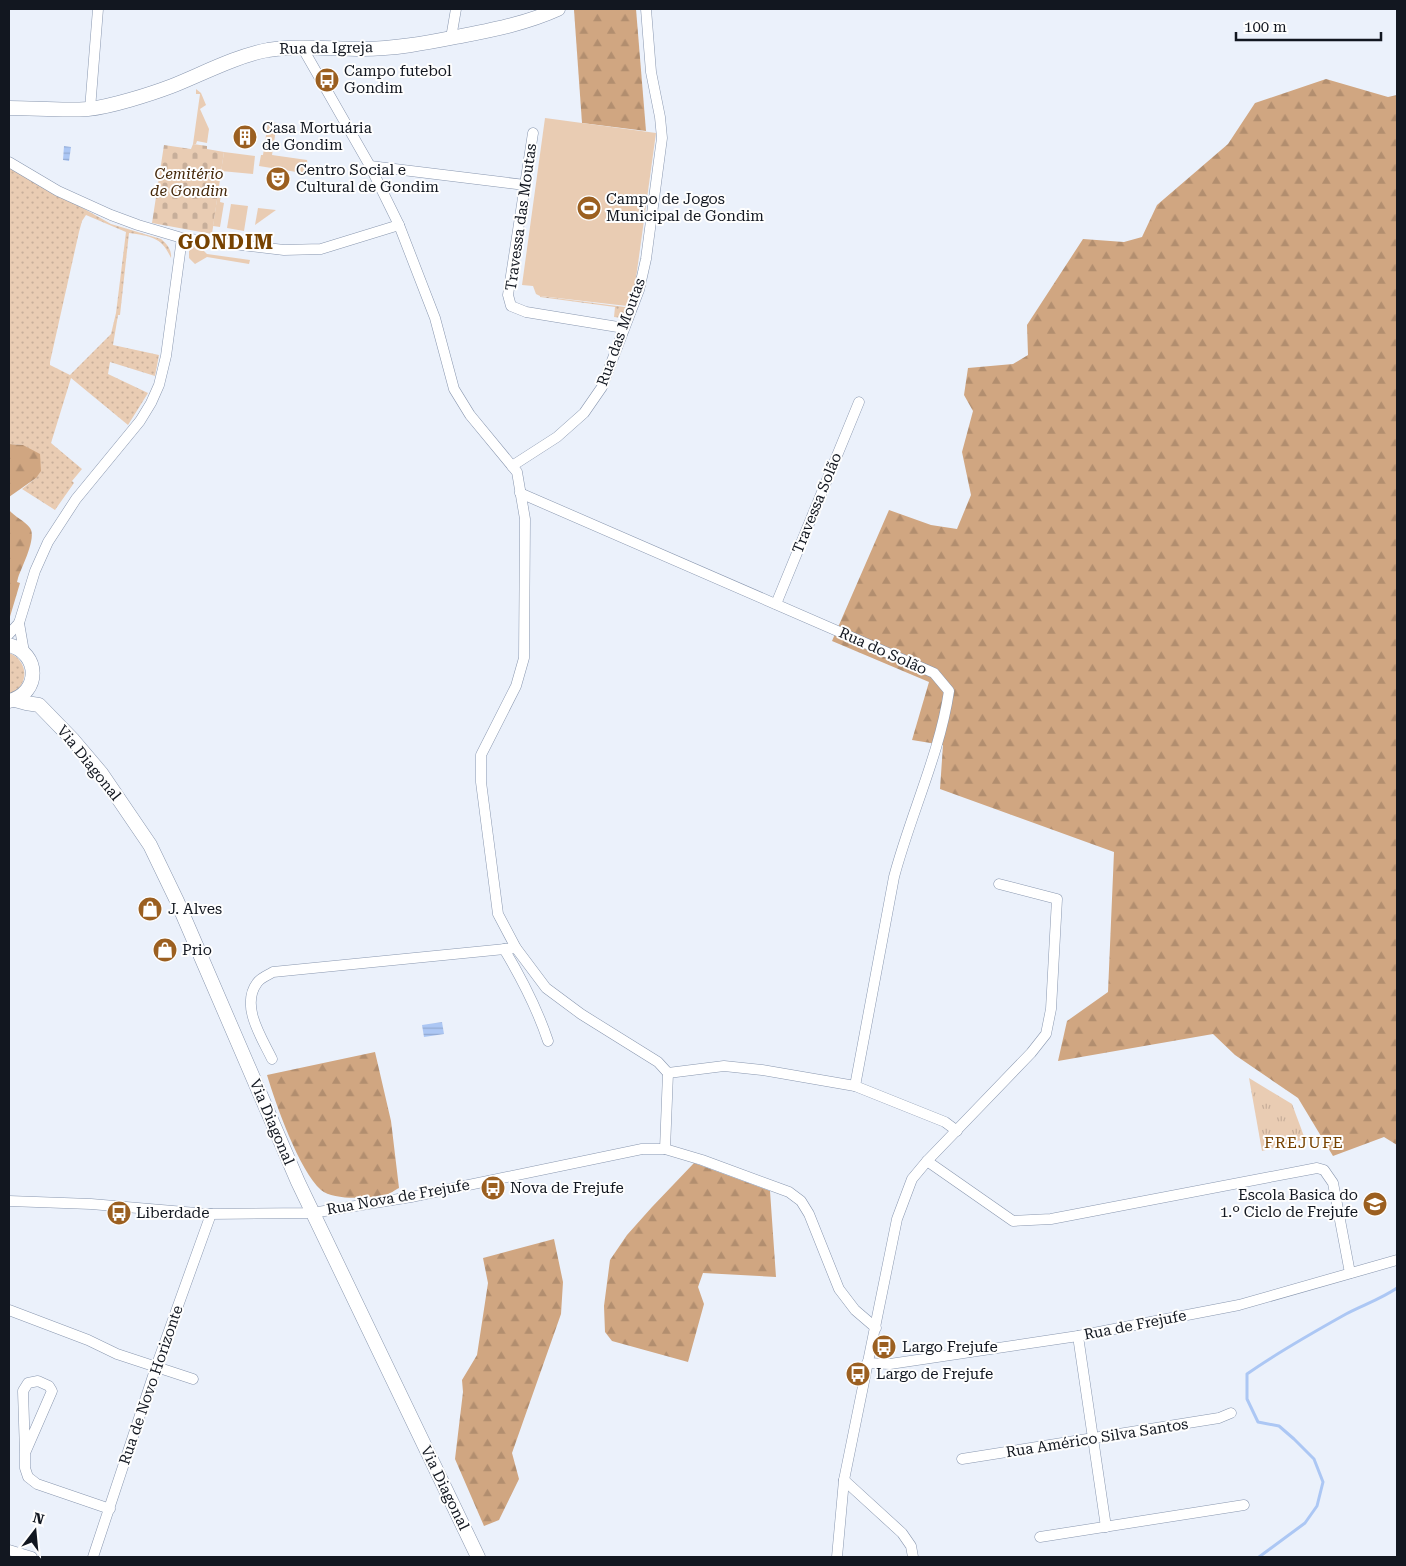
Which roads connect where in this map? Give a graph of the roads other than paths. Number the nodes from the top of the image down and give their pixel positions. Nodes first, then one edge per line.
1 (98, 9) edge
2 (456, 9) edge
3 (558, 9) edge
4 (646, 9) edge
5 (450, 38) junction
6 (302, 47) junction
7 (9, 108) edge
8 (90, 109) junction
9 (533, 133) dead end
10 (9, 162) edge
11 (370, 166) junction
12 (525, 185) junction
13 (399, 225) junction
14 (182, 238) junction
15 (624, 328) junction
16 (859, 402) dead end
17 (512, 466) junction
18 (520, 493) junction
19 (776, 604) junction
20 (19, 623) junction
21 (9, 634) edge
22 (9, 645) edge
23 (24, 652) junction
24 (33, 678) junction
25 (11, 701) edge
26 (40, 705) junction
27 (999, 884) dead end
28 (516, 948) junction
29 (504, 949) junction
30 (548, 1041) dead end
31 (272, 1060) dead end
32 (668, 1073) junction
33 (855, 1086) junction
34 (957, 1130) junction
35 (665, 1149) junction
36 (927, 1161) junction
37 (9, 1201) edge
38 (312, 1212) junction
39 (211, 1214) junction
40 (1397, 1260) edge
41 (1350, 1274) junction
42 (9, 1310) edge
43 (876, 1328) junction
44 (1078, 1336) junction
45 (867, 1364) junction
46 (156, 1367) junction
47 (193, 1379) dead end
48 (1231, 1413) dead end
49 (1092, 1439) junction
50 (25, 1453) junction
51 (962, 1458) dead end
52 (844, 1480) junction
53 (1244, 1505) dead end
54 (110, 1509) junction
55 (1106, 1527) junction
56 (1040, 1537) dead end
57 (9, 1550) edge
58 (32, 1557) edge
59 (93, 1557) edge
60 (478, 1557) edge
61 (837, 1557) edge
62 (913, 1557) edge

1 - 8 street
2 - 5 street
3 - 5 main road, Rua da Igreja
4 - 15 street, Rua das Moutas
5 - 6 main road, Rua da Igreja
6 - 8 main road, Rua da Igreja
6 - 11 street
7 - 8 main road, Rua da Igreja
9 - 12 street, Travessa das Moutas
10 - 14 street
11 - 12 street
11 - 13 street
12 - 15 street, Travessa das Moutas
13 - 14 street
13 - 17 street
14 - 20 street
15 - 17 street, Rua das Moutas
16 - 19 street, Travessa Solão
17 - 18 street
18 - 19 street, Rua do Solão
18 - 28 street
19 - 33 street, Rua do Solão
20 - 21 street
20 - 23 street
22 - 23 main road
23 - 24 main road, Via Diagonal
24 - 25 main road
24 - 26 main road, Via Diagonal
25 - 26 main road
26 - 38 main road, Via Diagonal
27 - 34 street
28 - 29 street
28 - 32 street
29 - 30 street
29 - 31 street
32 - 33 street
32 - 35 street
33 - 34 street
34 - 36 street
35 - 38 street, Rua Nova de Frejufe
35 - 43 street, Rua Nova de Frejufe
36 - 41 street
36 - 43 street
37 - 39 street, Rua Nova de Frejufe
38 - 39 street, Rua Nova de Frejufe
38 - 60 main road, Via Diagonal
39 - 46 street, Rua de Novo Horizonte
40 - 41 street, Rua de Frejufe
41 - 44 street, Rua de Frejufe
42 - 46 street
43 - 45 street
44 - 45 street, Rua de Frejufe
44 - 49 street
45 - 52 street
46 - 47 street
46 - 54 street, Rua de Novo Horizonte
48 - 49 street, Rua Américo Silva Santos
49 - 51 street, Rua Américo Silva Santos
49 - 55 street
50 - 50 street
50 - 54 street
52 - 61 street
52 - 62 street
53 - 55 street
54 - 59 street, Rua de Novo Horizonte
55 - 56 street
57 - 58 street

